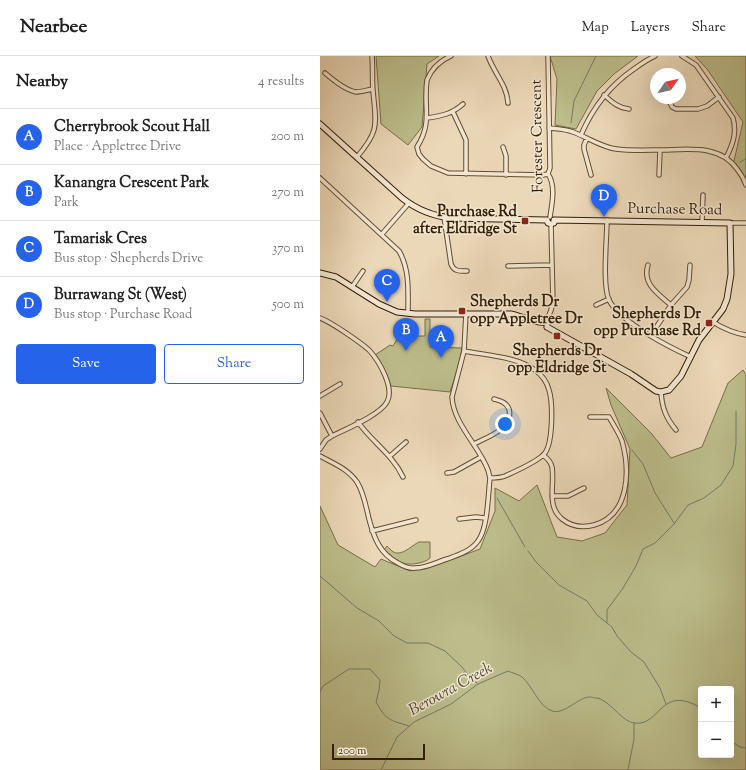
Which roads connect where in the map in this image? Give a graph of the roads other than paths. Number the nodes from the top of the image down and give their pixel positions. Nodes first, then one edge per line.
1 (372, 56) edge
2 (451, 56) edge
3 (488, 56) edge
4 (548, 56) edge
5 (655, 56) edge
6 (682, 56) edge
7 (325, 73) dead end
8 (373, 89) junction
9 (604, 95) junction
10 (719, 98) junction
11 (508, 103) dead end
12 (463, 104) dead end
13 (670, 104) edge
14 (629, 109) dead end
15 (454, 112) junction
16 (427, 118) junction
17 (320, 124) edge
18 (549, 128) junction
19 (581, 135) junction
20 (587, 138) junction
21 (504, 147) dead end
22 (660, 150) junction
23 (357, 157) junction
24 (726, 158) junction
25 (466, 174) junction
26 (548, 174) junction
27 (506, 175) junction
28 (591, 175) dead end
29 (659, 175) dead end
30 (320, 178) edge
31 (746, 185) edge
32 (703, 196) dead end
33 (409, 203) junction
34 (444, 217) junction
35 (551, 220) junction
36 (607, 220) junction
37 (702, 222) junction
38 (730, 223) junction
39 (746, 224) edge
40 (382, 234) junction
41 (552, 265) junction
42 (648, 265) dead end
43 (690, 265) dead end
44 (508, 266) dead end
45 (363, 271) dead end
46 (467, 271) dead end
47 (320, 273) edge
48 (352, 287) junction
49 (609, 299) junction
50 (596, 304) dead end
51 (671, 305) junction
52 (408, 314) junction
53 (466, 314) junction
54 (320, 318) edge
55 (713, 322) junction
56 (545, 324) junction
57 (651, 335) junction
58 (746, 335) edge
59 (464, 351) junction
60 (691, 357) junction
61 (340, 384) dead end
62 (661, 392) junction
63 (320, 396) edge
64 (494, 399) dead end
65 (320, 413) edge
66 (590, 417) dead end
67 (358, 422) junction
68 (676, 430) dead end
69 (332, 436) junction
70 (406, 442) dead end
71 (474, 444) junction
72 (320, 449) edge
73 (544, 455) junction
74 (320, 456) edge
75 (390, 456) junction
76 (481, 457) junction
77 (447, 473) dead end
78 (403, 477) dead end
79 (490, 478) junction
80 (584, 488) dead end
81 (552, 496) junction
82 (485, 518) junction
83 (459, 519) dead end
84 (416, 520) dead end
85 (372, 531) junction

1 - 8 street
2 - 16 street
3 - 11 street
4 - 18 street, Forester Crescent
5 - 9 street
6 - 10 street
7 - 8 street
8 - 23 street
9 - 14 street
9 - 19 street
10 - 13 street
10 - 24 street
12 - 15 street
15 - 16 street
15 - 25 street
16 - 25 street
17 - 23 main road, Purchase Road
18 - 19 street
18 - 26 street, Forester Crescent
19 - 20 street
20 - 22 street
20 - 28 street
21 - 27 street
22 - 24 street
22 - 29 street
23 - 33 main road, Purchase Road
24 - 31 street
25 - 27 street
26 - 27 street
26 - 35 street, Forester Crescent
30 - 40 street
32 - 37 street
33 - 34 main road, Purchase Road
33 - 40 street
34 - 35 main road, Purchase Road
34 - 46 street
35 - 36 main road, Purchase Road
35 - 41 street, Forester Crescent
36 - 37 main road, Purchase Road
36 - 49 street
37 - 38 main road, Purchase Road
38 - 39 street, Purchase Road
38 - 55 main road
40 - 52 street
41 - 44 street
41 - 56 street, Forester Crescent
42 - 51 street
43 - 51 street
45 - 48 street
47 - 48 main road
48 - 52 main road
49 - 50 street
49 - 57 street
51 - 57 street
52 - 53 main road
53 - 56 main road
53 - 59 street
54 - 67 street
55 - 58 street
55 - 60 main road
56 - 62 main road
57 - 60 street
59 - 71 street
59 - 73 street
60 - 62 main road
61 - 63 street
62 - 68 street
64 - 71 street
65 - 69 street
66 - 81 street
67 - 69 street
67 - 75 street
69 - 72 street
70 - 75 street
71 - 76 street
73 - 79 street
73 - 81 street
74 - 85 street
75 - 78 street
76 - 77 street
76 - 79 street
79 - 82 street
80 - 81 street
82 - 83 street
82 - 85 street
84 - 85 street

